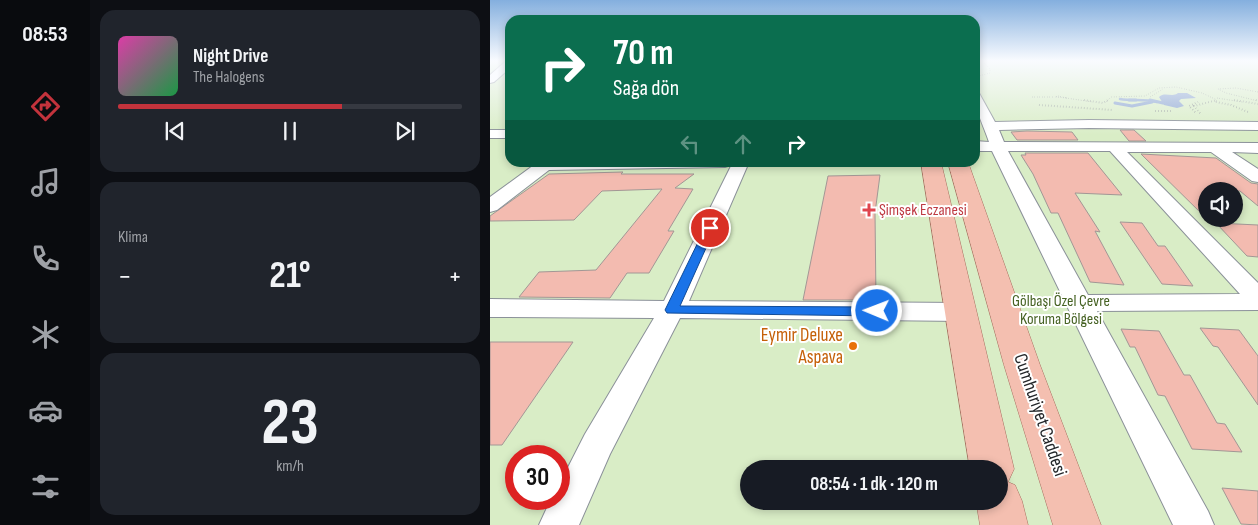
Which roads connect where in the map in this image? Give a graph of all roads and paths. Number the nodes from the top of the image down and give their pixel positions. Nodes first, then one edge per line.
1 (1258, 92) edge
2 (1048, 93) dead end
3 (1068, 94) dead end
4 (1063, 96) junction
5 (1032, 97) dead end
6 (1055, 97) junction
7 (1214, 97) junction
8 (1066, 98) junction
9 (1215, 102) junction
10 (1258, 102) edge
11 (1066, 104) junction
12 (980, 113) edge
13 (1151, 113) dead end
14 (1155, 114) dead end
15 (1255, 120) edge
16 (490, 134) edge
17 (505, 134) edge
18 (988, 140) edge
19 (1114, 147) junction
20 (1215, 148) junction
21 (1258, 148) edge
22 (542, 167) edge
23 (739, 167) edge
24 (932, 167) edge
25 (960, 167) edge
26 (1258, 177) edge
27 (490, 206) edge
28 (1258, 300) edge
29 (1080, 303) junction
30 (490, 308) edge
31 (672, 310) junction
32 (962, 312) junction
33 (990, 460) edge
34 (1001, 510) edge
35 (559, 525) edge
36 (1004, 525) edge
37 (1076, 525) edge
38 (1194, 525) edge

1 - 10 path
2 - 6 path
3 - 4 path
4 - 6 path
4 - 8 path
5 - 6 path
6 - 8 path
7 - 8 path
7 - 9 path
7 - 10 path
9 - 11 path
9 - 15 path
11 - 11 path
12 - 18 street
13 - 14 path
15 - 18 street
16 - 17 street
18 - 19 street
18 - 29 street
19 - 20 street
19 - 28 street
20 - 21 street
20 - 26 street
22 - 27 street
23 - 31 street
24 - 32 main road
25 - 37 main road, Cumhuriyet Caddesi
28 - 29 street
29 - 38 street
30 - 31 street
31 - 32 street
31 - 35 street
32 - 33 main road
34 - 36 main road

